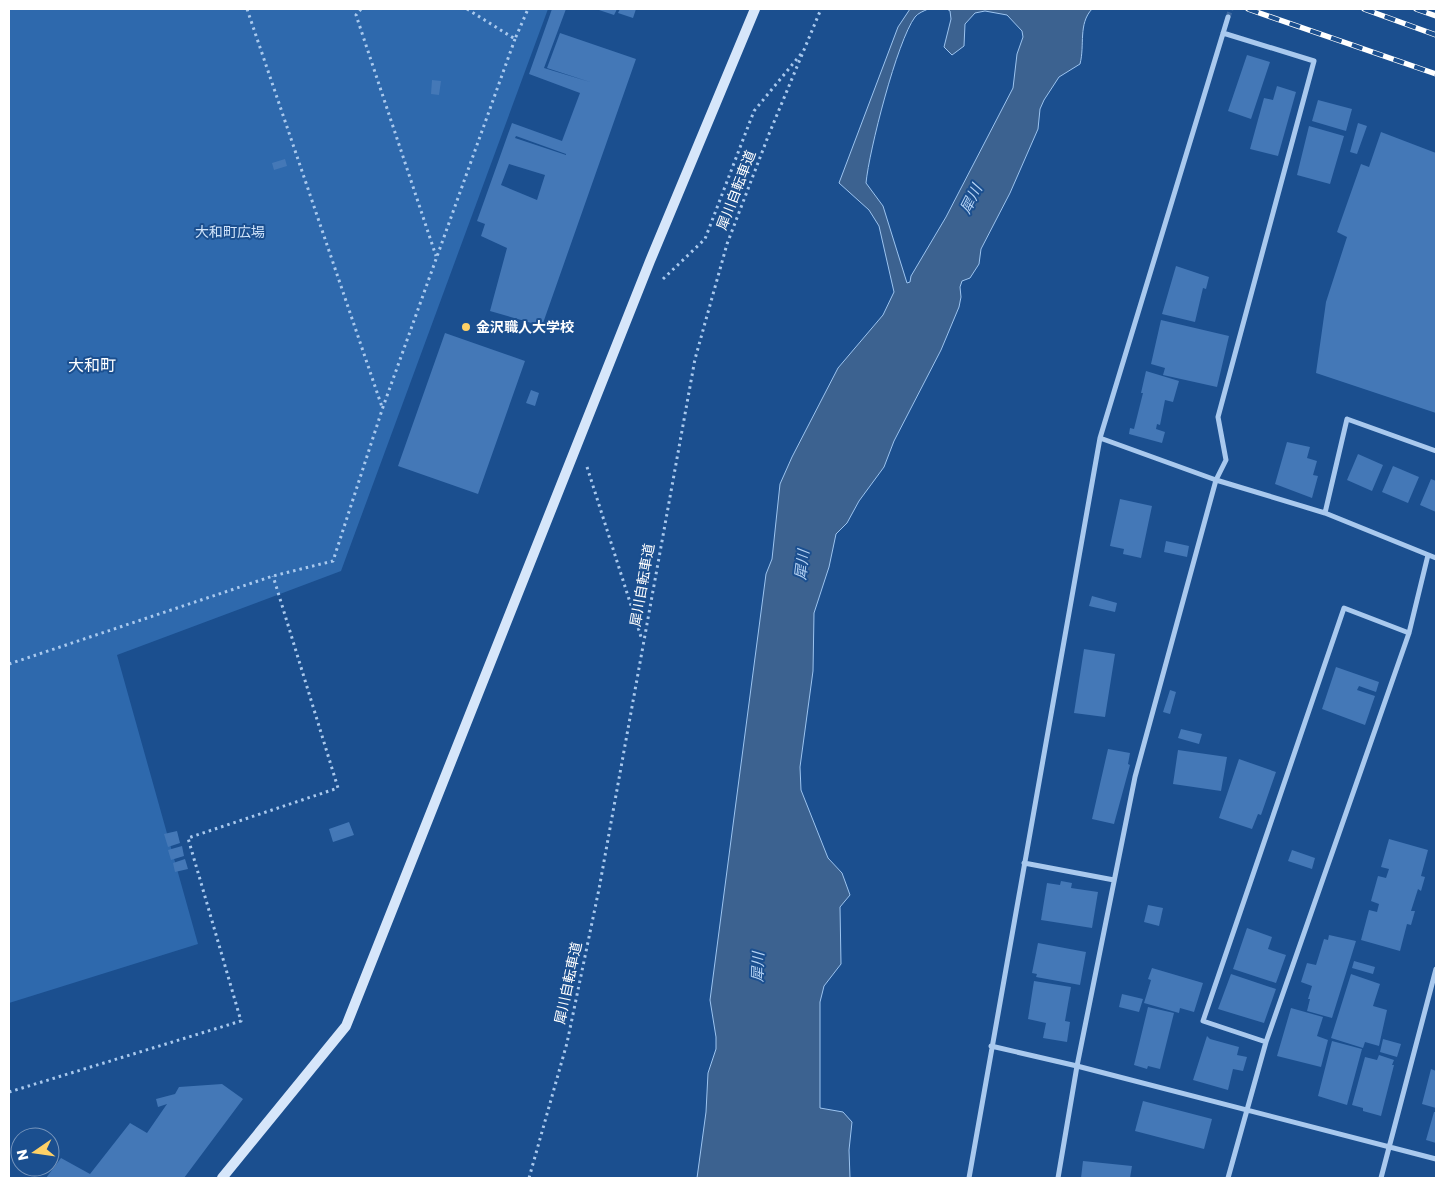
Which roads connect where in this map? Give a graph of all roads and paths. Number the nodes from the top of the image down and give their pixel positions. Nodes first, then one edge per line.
1 (247, 9) edge
2 (360, 9) edge
3 (467, 9) edge
4 (528, 9) edge
5 (755, 9) edge
6 (821, 9) edge
7 (1228, 17) tunnel mouth
8 (1223, 33) junction
9 (515, 39) junction
10 (803, 51) junction
11 (436, 257) junction
12 (658, 283) dead end
13 (383, 407) junction
14 (1100, 438) junction
15 (578, 440) junction
16 (1436, 451) edge
17 (1216, 480) junction
18 (1325, 513) junction
19 (1428, 555) junction
20 (1436, 558) edge
21 (273, 576) junction
22 (1409, 633) junction
23 (643, 642) junction
24 (9, 664) edge
25 (1024, 863) junction
26 (1114, 880) junction
27 (1436, 969) edge
28 (1266, 1042) junction
29 (991, 1046) junction
30 (1077, 1066) junction
31 (9, 1092) edge
32 (1246, 1110) junction
33 (1390, 1146) junction
34 (1436, 1159) edge
35 (222, 1178) edge
36 (529, 1178) edge
37 (969, 1178) edge
38 (1058, 1178) edge
39 (1228, 1178) edge
40 (1381, 1178) edge

1 - 13 path
2 - 11 path
3 - 9 path
4 - 9 path
5 - 15 street
6 - 10 path, 犀川自転車道
7 - 8 street
8 - 14 street
8 - 17 street
9 - 11 path
10 - 12 path
10 - 23 path, 犀川自転車道
11 - 13 path
13 - 21 path
14 - 17 street
14 - 25 street
15 - 23 path
15 - 35 street
16 - 18 street
17 - 18 street
17 - 26 street
18 - 19 street
19 - 20 street
19 - 22 street
21 - 24 path
21 - 31 path
22 - 28 street
22 - 28 street
23 - 36 path, 犀川自転車道
25 - 26 street
25 - 29 street
26 - 30 street
27 - 33 street
28 - 32 street
29 - 30 street
29 - 37 street
30 - 32 street
30 - 38 street
32 - 33 street
32 - 39 street
33 - 34 street
33 - 40 street

